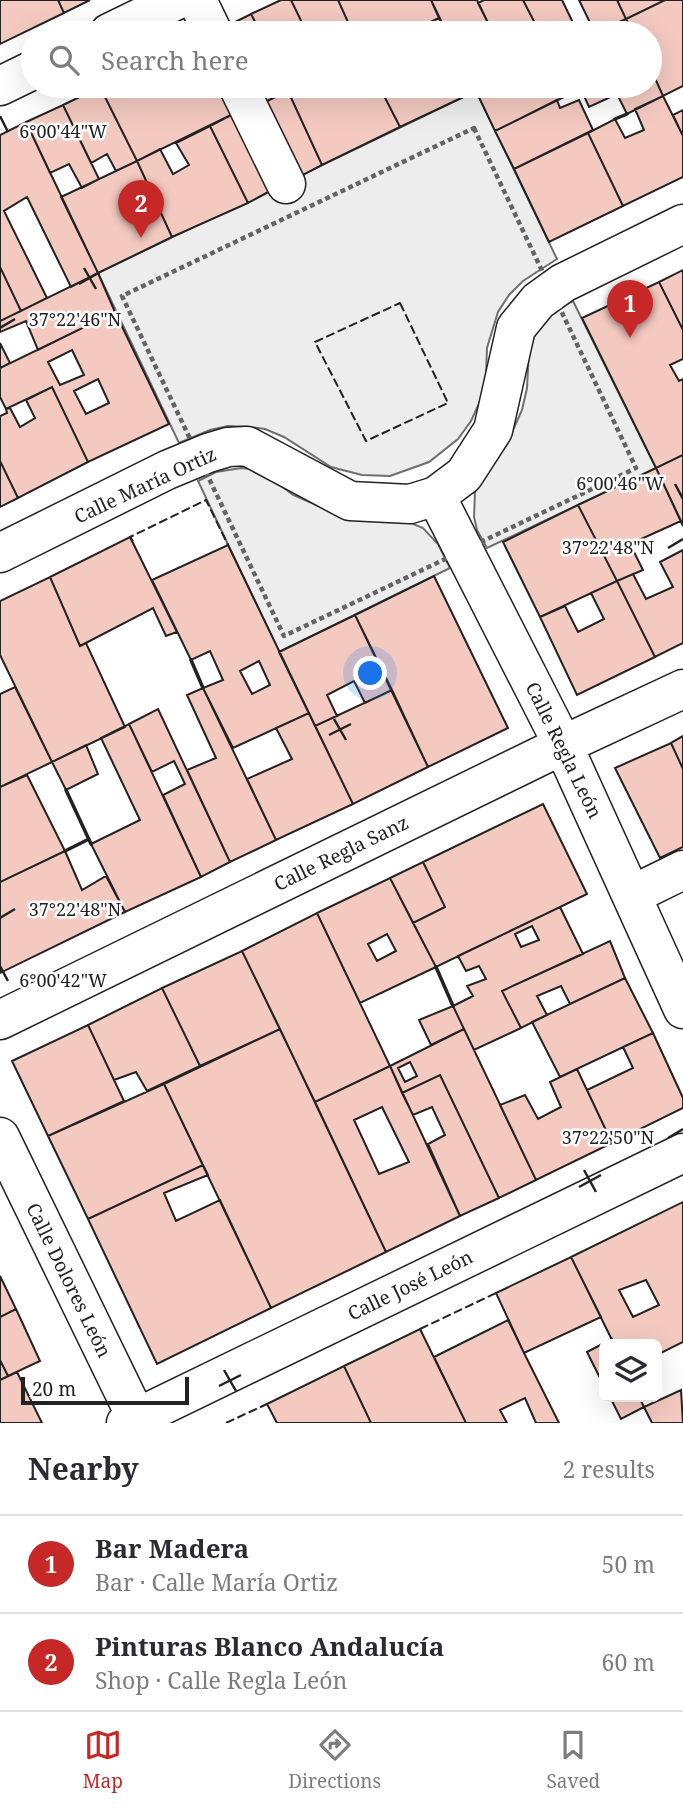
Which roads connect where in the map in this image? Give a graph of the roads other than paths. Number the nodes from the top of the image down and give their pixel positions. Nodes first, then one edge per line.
1 (177, 0) edge
2 (197, 0) edge
3 (134, 21) edge
4 (207, 21) edge
5 (21, 76) edge
6 (0, 86) edge
7 (245, 98) edge
8 (286, 184) dead end
9 (683, 224) edge
10 (436, 496) junction
11 (0, 553) edge
12 (683, 689) edge
13 (563, 745) junction
14 (683, 870) edge
15 (632, 895) junction
16 (683, 1009) edge
17 (0, 1020) edge
18 (0, 1138) edge
19 (683, 1153) edge
20 (134, 1421) edge

1 - 3 street
2 - 4 street
5 - 6 street
7 - 8 street
9 - 10 street, Calle María Ortiz
10 - 11 street, Calle María Ortiz
10 - 13 street, Calle Regla León
12 - 13 street, Calle Regla Sanz
13 - 15 street, Calle Regla León
13 - 17 street, Calle Regla Sanz
14 - 15 street
15 - 16 street, Calle Regla León
18 - 20 street, Calle Dolores León
19 - 20 street, Calle José León

